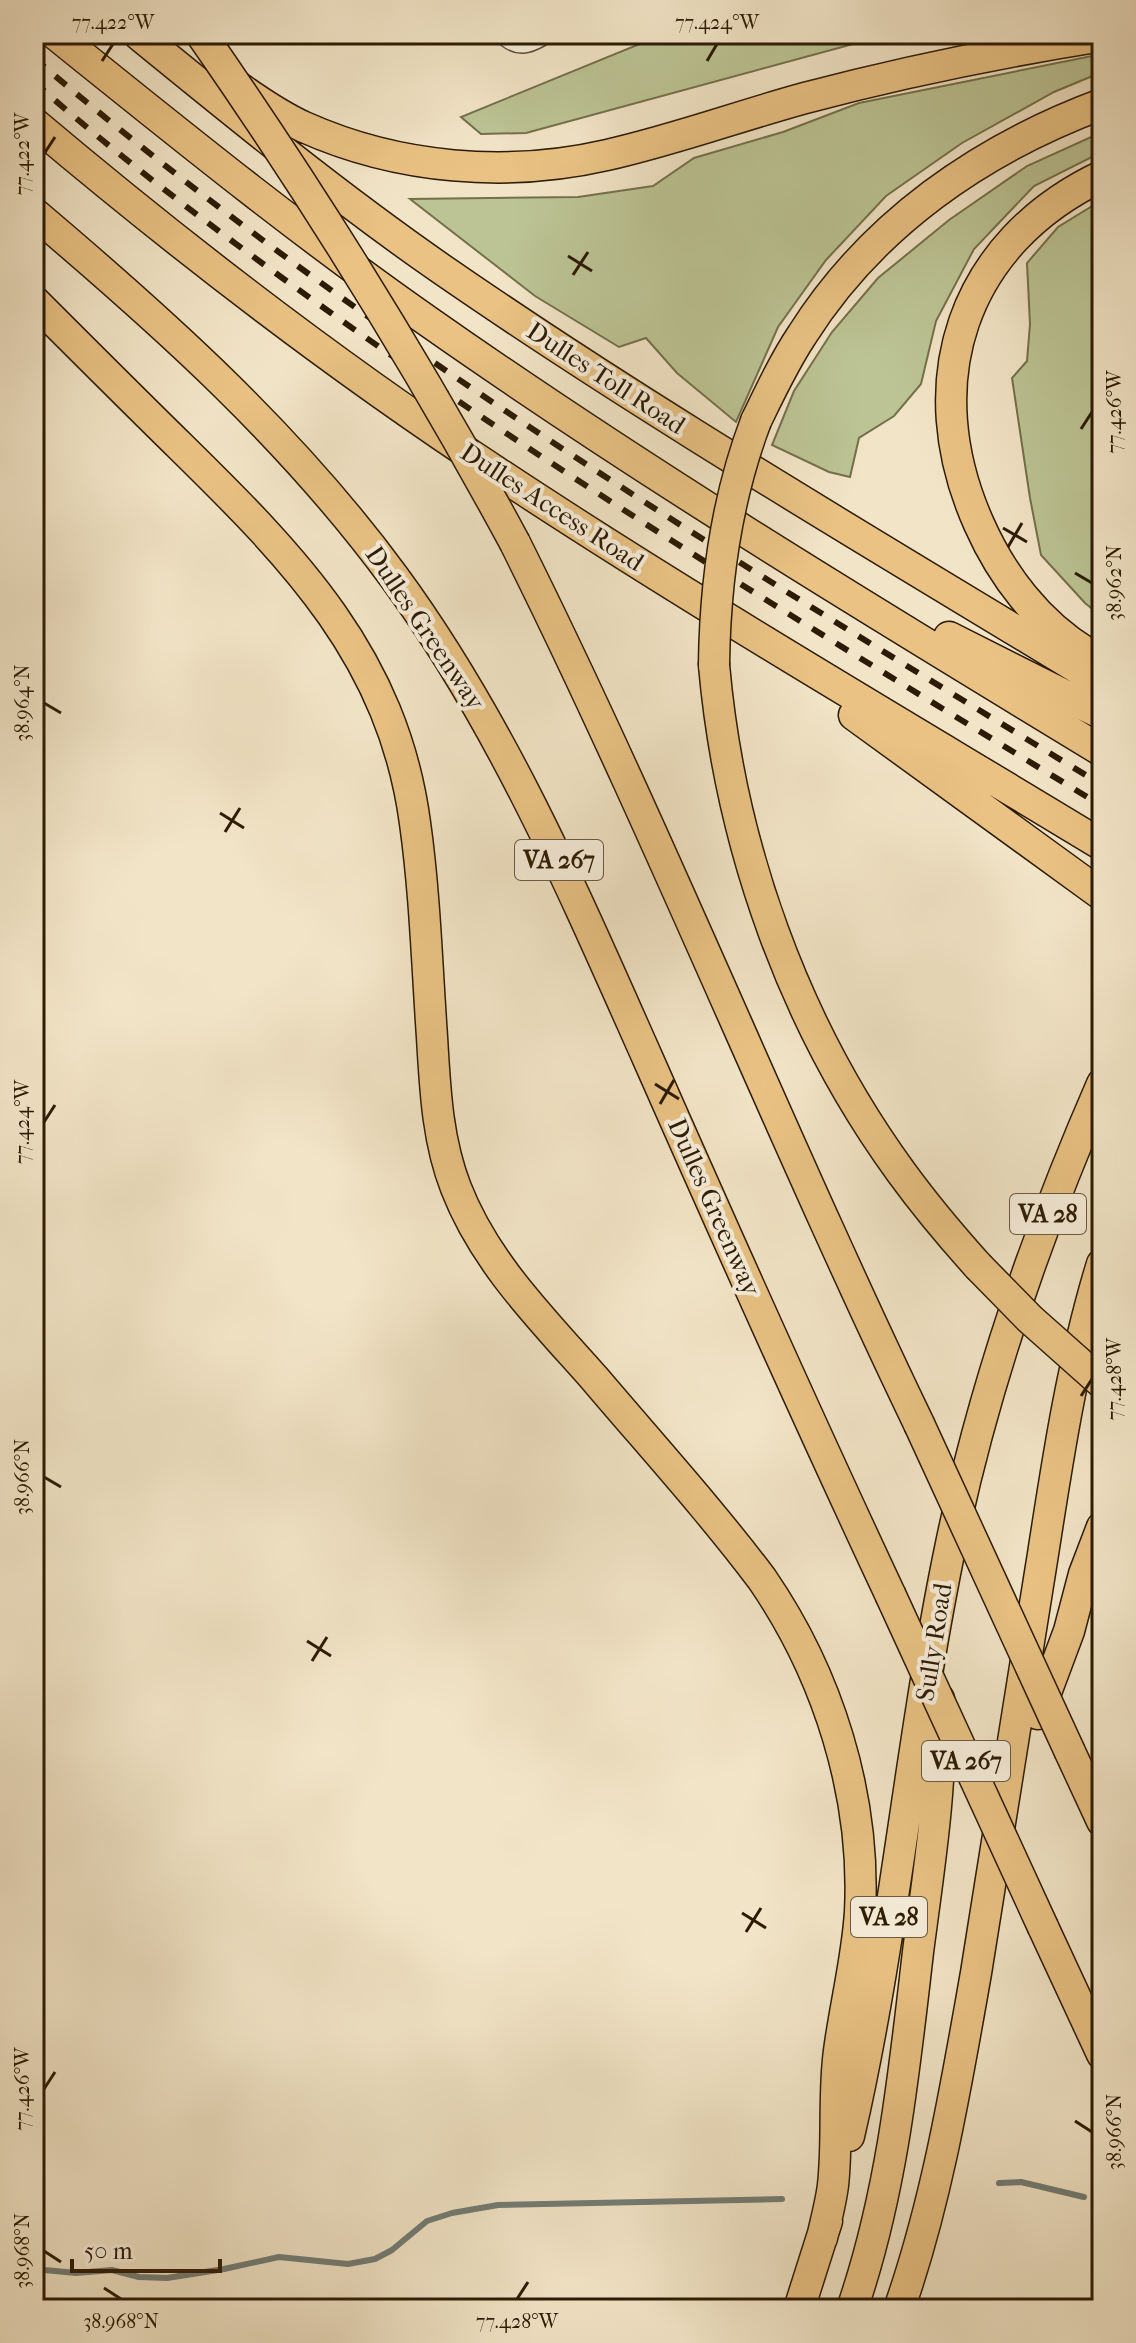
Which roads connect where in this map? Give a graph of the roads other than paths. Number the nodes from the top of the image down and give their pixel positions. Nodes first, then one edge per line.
1 (55, 34) edge
2 (138, 34) edge
3 (168, 34) edge
4 (201, 34) edge
5 (496, 34) edge
6 (555, 34) edge
7 (1102, 36) edge
8 (1102, 104) edge
9 (34, 123) edge
10 (1102, 176) edge
11 (34, 213) edge
12 (34, 301) edge
13 (664, 478) junction
14 (688, 594) junction
15 (1102, 663) edge
16 (1102, 683) edge
17 (1102, 714) edge
18 (1102, 751) edge
19 (1102, 845) edge
20 (1102, 895) edge
21 (1102, 1084) edge
22 (1102, 1264) edge
23 (1102, 1383) edge
24 (1102, 1527) edge
25 (941, 1593) junction
26 (1004, 1805) junction
27 (1102, 1821) edge
28 (1102, 2054) edge
29 (822, 2238) junction
30 (799, 2309) edge
31 (852, 2309) edge
32 (899, 2309) edge

1 - 13 highway
2 - 16 highway, Dulles Toll Road
3 - 7 highway
4 - 27 highway, bridge
5 - 6 lane
8 - 23 highway, bridge
9 - 14 highway, Dulles Access Road
10 - 15 highway
11 - 28 highway, Dulles Greenway / VA 267, bridge
12 - 29 highway
13 - 17 highway
13 - 18 highway
14 - 19 highway, Dulles Access Road
14 - 20 highway
21 - 25 highway, Sully Road / VA 28
22 - 26 highway, VA 28
24 - 26 highway
25 - 29 highway, Sully Road / VA 28
25 - 31 highway
26 - 32 highway, VA 28
29 - 30 highway, Sully Road / VA 28

